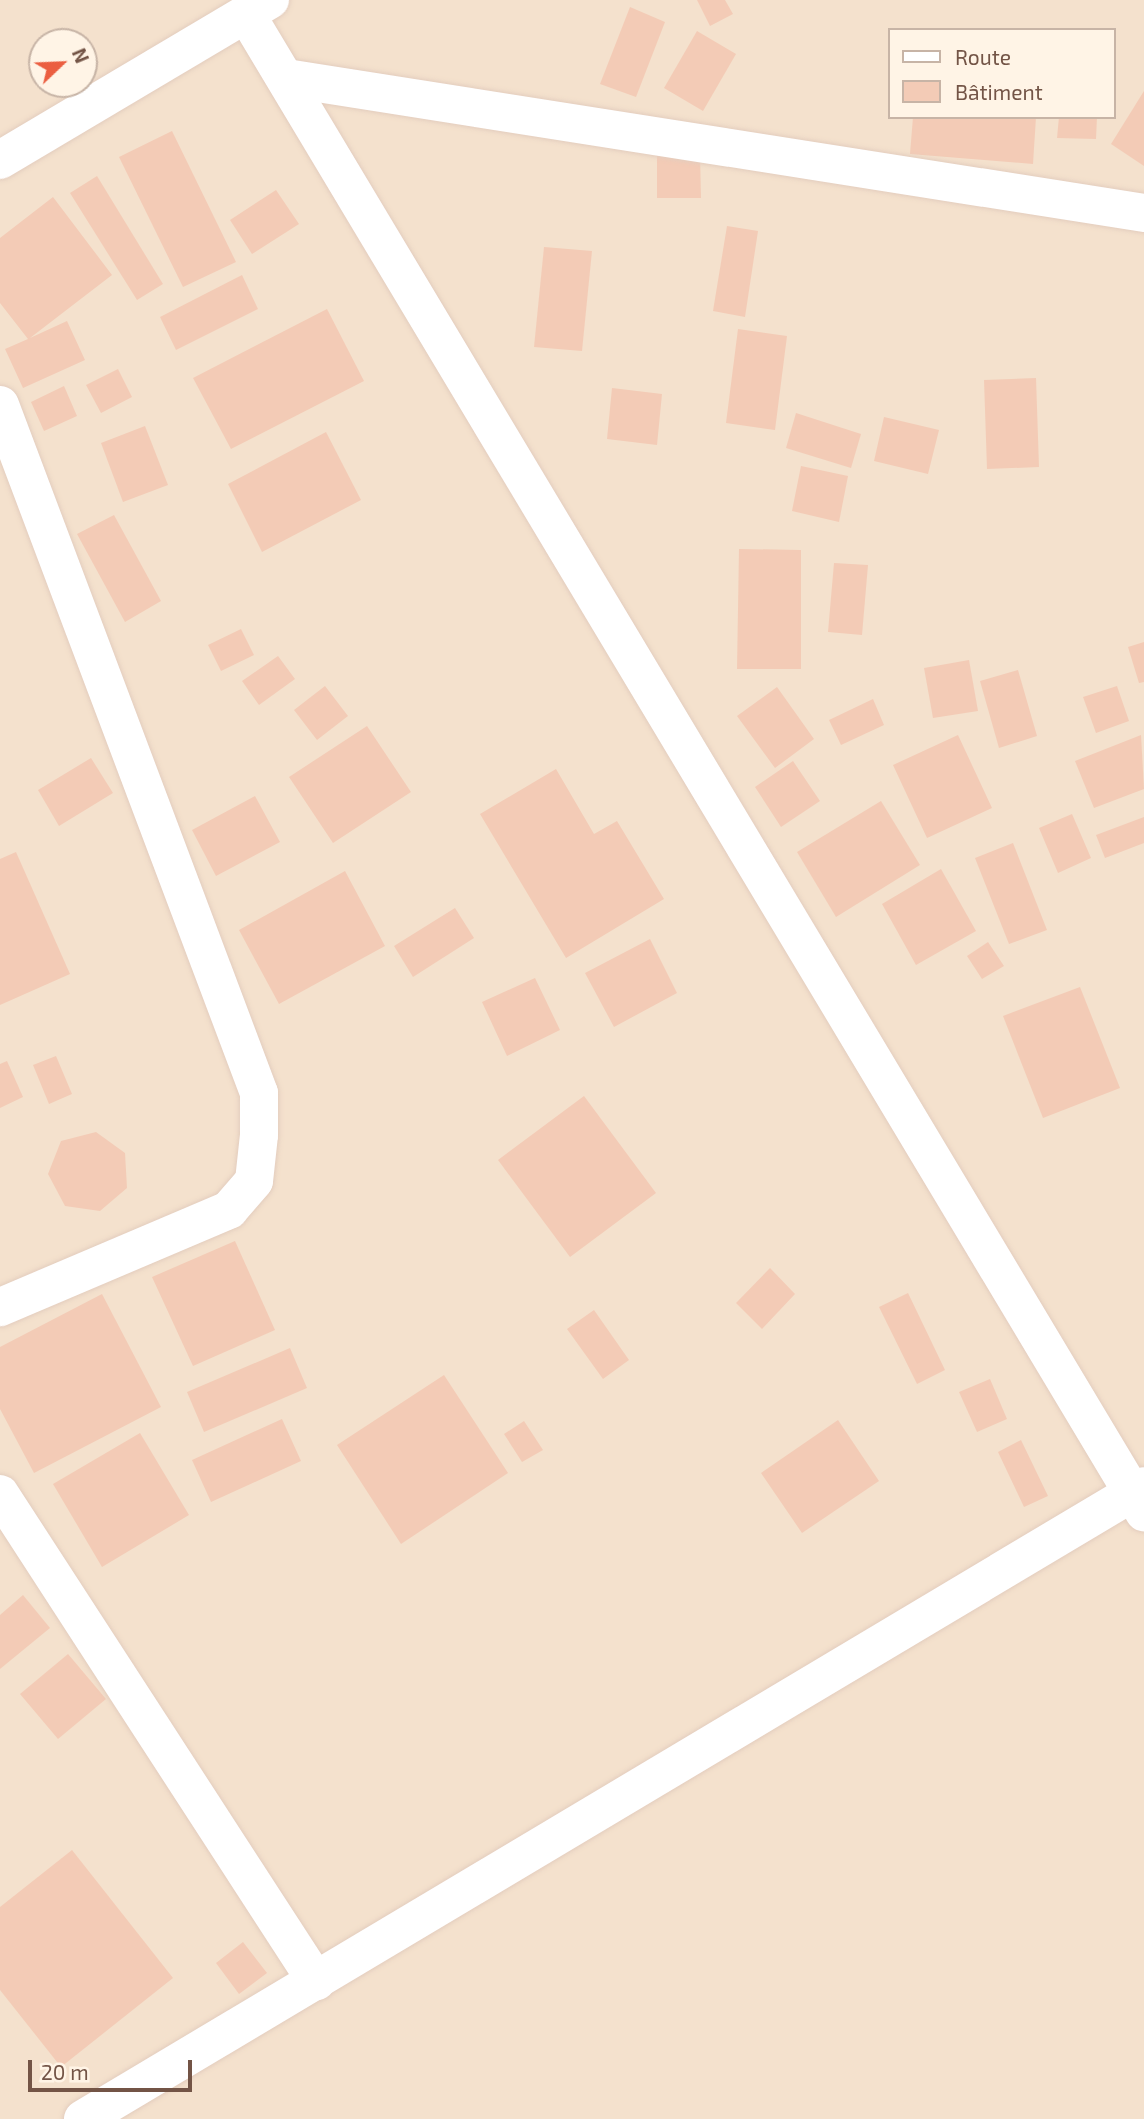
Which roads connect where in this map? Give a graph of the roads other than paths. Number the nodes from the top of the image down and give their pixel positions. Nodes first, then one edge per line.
1 (258, 7) edge
2 (286, 78) junction
3 (0, 160) edge
4 (1144, 213) edge
5 (0, 405) edge
6 (0, 1307) edge
7 (0, 1493) edge
8 (1140, 1497) edge
9 (316, 1981) junction
10 (83, 2119) edge

1 - 2 street
1 - 3 street
2 - 4 street
2 - 8 street
5 - 6 street
7 - 9 street
8 - 9 street
9 - 10 street

